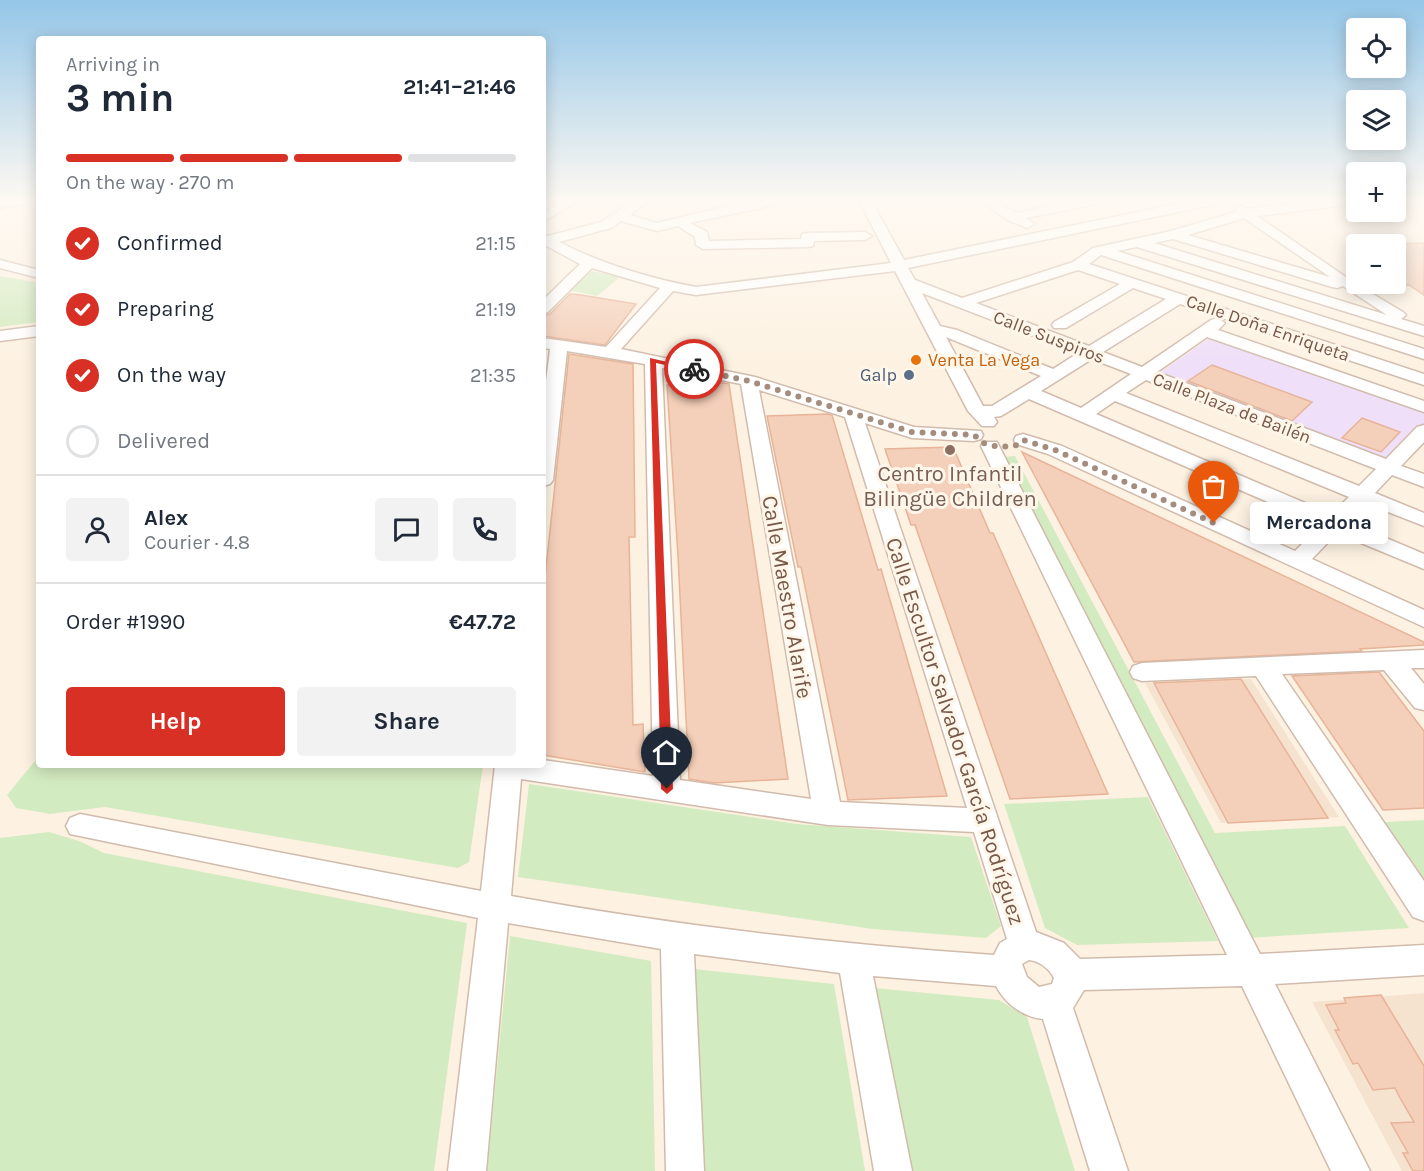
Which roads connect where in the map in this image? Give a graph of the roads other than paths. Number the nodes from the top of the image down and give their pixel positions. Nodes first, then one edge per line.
1 (573, 255) edge
2 (892, 255) edge
3 (955, 255) edge
4 (1095, 255) edge
5 (1116, 255) edge
6 (1177, 255) edge
7 (1241, 255) edge
8 (1253, 255) edge
9 (1305, 255) edge
10 (1249, 257) junction
11 (589, 263) junction
12 (0, 264) edge
13 (1078, 265) junction
14 (898, 266) junction
15 (1229, 270) junction
16 (36, 273) edge
17 (1346, 281) edge
18 (907, 282) junction
19 (1132, 282) junction
20 (1272, 284) junction
21 (668, 286) junction
22 (1346, 286) edge
23 (1366, 294) edge
24 (1179, 298) junction
25 (1251, 299) junction
26 (916, 300) junction
27 (957, 302) junction
28 (546, 306) edge
29 (1230, 315) junction
30 (1060, 324) dead end
31 (932, 329) junction
32 (36, 331) edge
33 (1206, 331) junction
34 (1036, 332) junction
35 (1423, 332) edge
36 (0, 336) edge
37 (551, 344) edge
38 (610, 352) junction
39 (1000, 353) junction
40 (1092, 354) junction
41 (1424, 354) edge
42 (653, 360) junction
43 (1145, 374) junction
44 (1055, 376) junction
45 (1424, 380) edge
46 (749, 381) junction
47 (1028, 392) junction
48 (1113, 394) junction
49 (1424, 407) edge
50 (854, 414) junction
51 (1083, 415) junction
52 (982, 428) junction
53 (546, 429) edge
54 (1424, 431) edge
55 (1390, 468) junction
56 (1424, 481) edge
57 (1362, 495) junction
58 (1424, 520) edge
59 (1334, 523) junction
60 (1298, 561) junction
61 (1424, 562) edge
62 (1424, 619) edge
63 (1424, 659) edge
64 (1391, 661) junction
65 (1263, 666) junction
66 (1142, 672) dead end
67 (1424, 701) edge
68 (509, 768) edge
69 (529, 768) edge
70 (667, 789) junction
71 (828, 813) junction
72 (986, 821) junction
73 (80, 826) dead end
74 (1424, 907) edge
75 (496, 908) junction
76 (677, 938) junction
77 (1025, 945) junction
78 (854, 960) junction
79 (1424, 960) edge
80 (1252, 970) junction
81 (1006, 971) junction
82 (1062, 989) junction
83 (467, 1171) edge
84 (685, 1171) edge
85 (893, 1171) edge
86 (1109, 1171) edge
87 (1351, 1171) edge

1 - 11 street
2 - 14 street
3 - 14 street
4 - 13 street
5 - 25 street
6 - 15 street
7 - 10 street
8 - 10 street
9 - 17 street
10 - 15 street
10 - 22 street
11 - 21 street
11 - 28 street
12 - 16 street
13 - 19 street, Calle Doña Enriqueta
13 - 27 street
14 - 18 street
14 - 21 street
15 - 20 street
18 - 26 street
18 - 27 street, Calle Suspiros
19 - 24 street, Calle Doña Enriqueta
19 - 30 street
20 - 25 street, Calle Plaza de Bailén
20 - 35 street
21 - 38 street
23 - 35 street
24 - 29 street, Calle Doña Enriqueta
24 - 40 street
25 - 29 street, Calle Plaza de Bailén
25 - 41 street
26 - 27 street, Calle Suspiros
26 - 31 street
27 - 34 street, Calle Suspiros
29 - 33 street, Calle Plaza de Bailén
29 - 45 street, Calle Doña Enriqueta
31 - 39 street
31 - 52 street
32 - 36 street
33 - 43 street, Calle Plaza de Bailén
33 - 49 street
34 - 39 street
34 - 40 street, Calle Suspiros
37 - 38 street
37 - 53 street
38 - 42 street
39 - 44 street
40 - 43 street, Calle Suspiros
40 - 44 street
42 - 46 street
42 - 70 street
43 - 48 street
43 - 55 street, Calle Plaza de Bailén
44 - 47 street
46 - 50 street
46 - 71 street, Calle Maestro Alarife
47 - 51 street
47 - 52 street
48 - 51 street
48 - 57 street
50 - 52 street
50 - 72 street, Calle Escultor Salvador García Rodríguez
51 - 59 street
52 - 60 street
52 - 80 street
54 - 55 street
55 - 56 street, Calle Plaza de Bailén
55 - 57 street
57 - 58 street
57 - 59 street
59 - 60 street
59 - 61 street
60 - 62 street
63 - 64 street
64 - 65 street
64 - 67 street
65 - 66 street
65 - 74 street
68 - 75 street
69 - 70 street
70 - 71 street
71 - 72 street
72 - 77 street, Calle Escultor Salvador García Rodríguez
73 - 75 street
75 - 76 street
75 - 83 street
76 - 78 street
76 - 84 street
77 - 81 street
77 - 82 street
78 - 81 street
78 - 85 street
79 - 80 street
80 - 82 street
80 - 87 street
81 - 82 street
82 - 86 street

